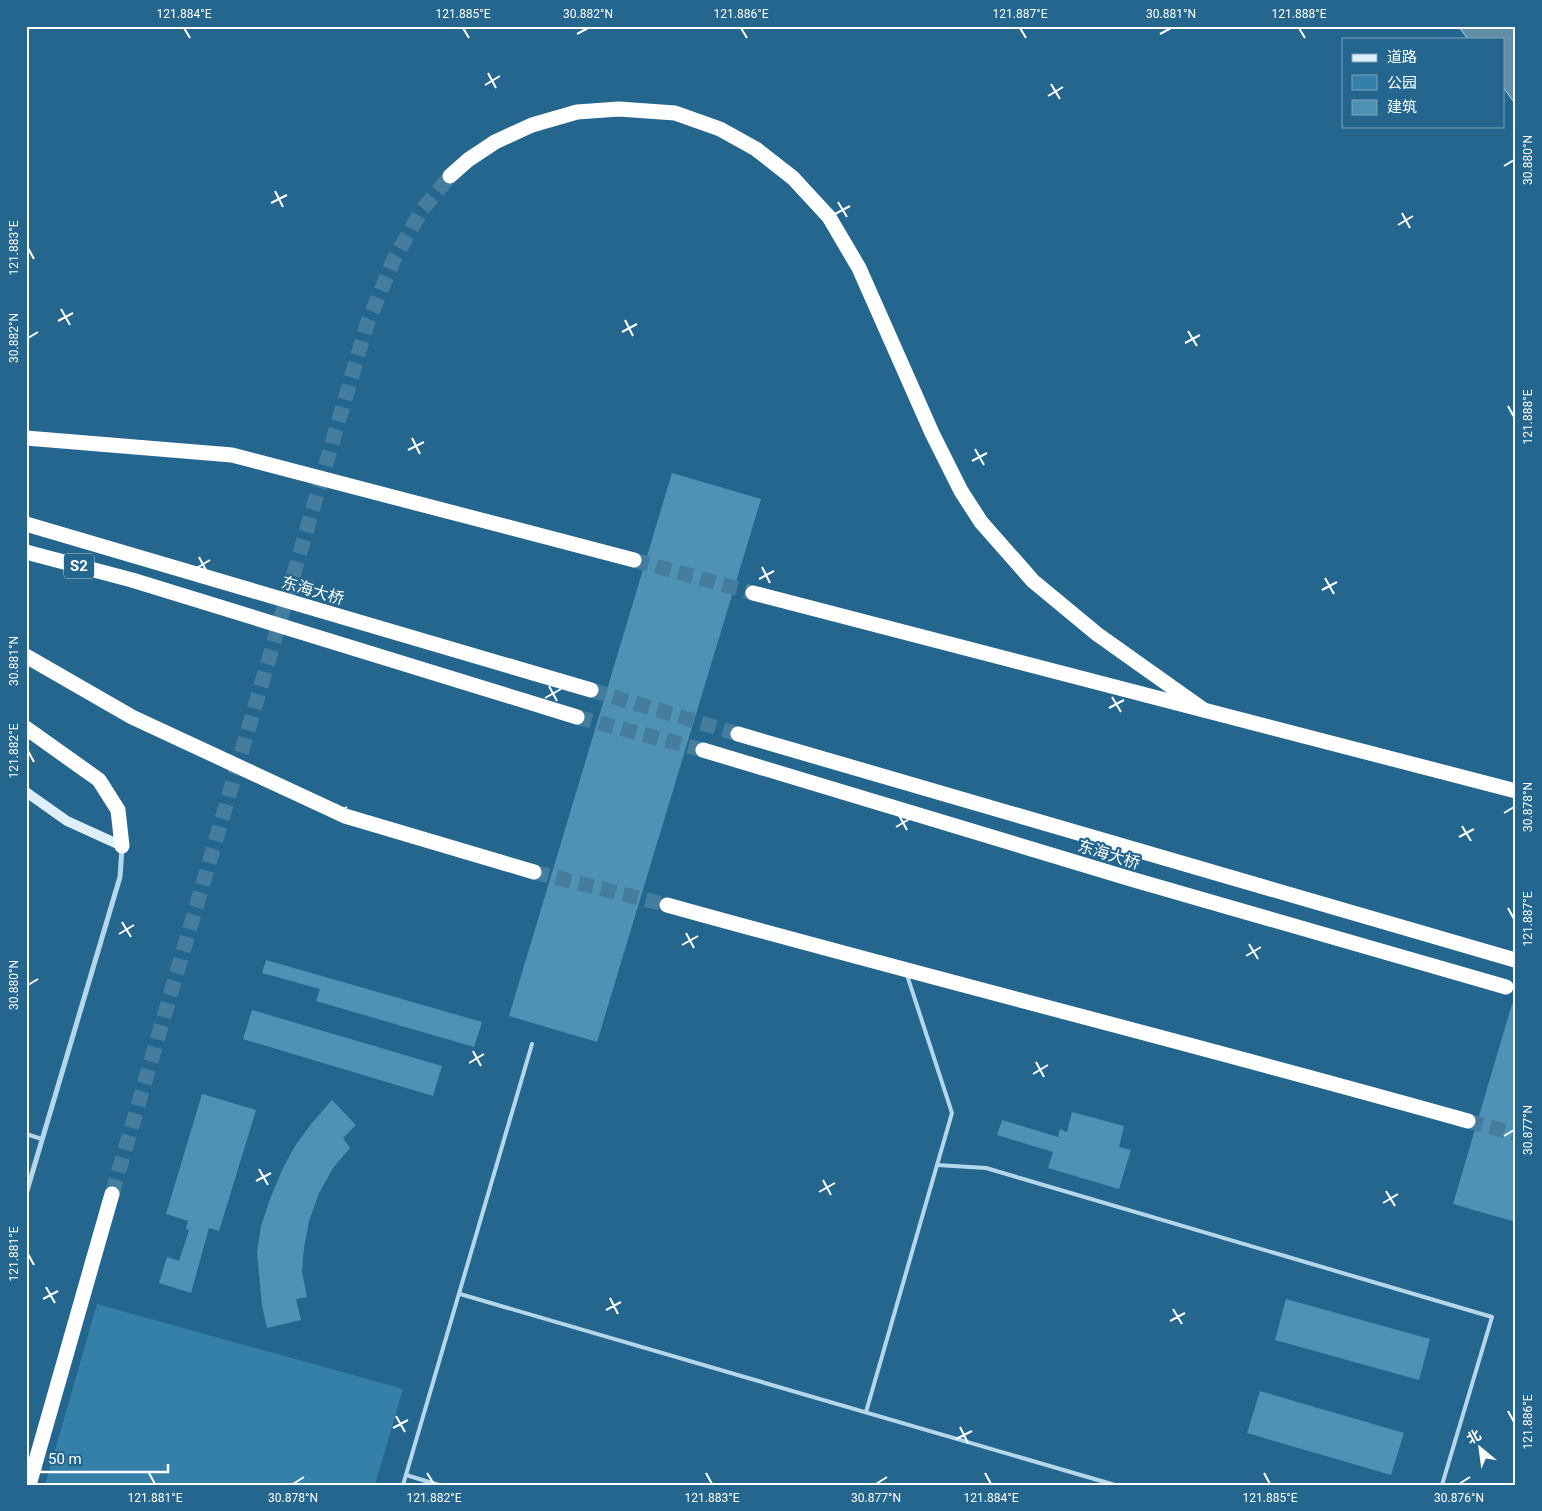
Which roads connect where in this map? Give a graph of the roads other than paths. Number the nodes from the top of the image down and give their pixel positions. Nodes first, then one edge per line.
1 (450, 176) tunnel mouth
2 (26, 438) edge
3 (26, 524) edge
4 (26, 552) edge
5 (634, 560) tunnel mouth
6 (753, 593) tunnel mouth
7 (26, 656) edge
8 (591, 690) tunnel mouth
9 (1204, 710) junction
10 (577, 717) tunnel mouth
11 (26, 728) edge
12 (738, 734) tunnel mouth
13 (703, 750) tunnel mouth
14 (1516, 791) edge
15 (26, 792) edge
16 (122, 846) junction
17 (534, 872) tunnel mouth
18 (667, 905) tunnel mouth
19 (1515, 960) edge
20 (905, 971) junction
21 (1511, 991) edge
22 (532, 1044) dead end
23 (1468, 1121) tunnel mouth
24 (26, 1134) edge
25 (42, 1139) junction
26 (937, 1165) junction
27 (26, 1194) edge
28 (112, 1194) tunnel mouth
29 (460, 1294) junction
30 (866, 1412) junction
31 (406, 1475) junction
32 (29, 1485) edge
33 (403, 1485) edge
34 (439, 1485) edge
35 (1115, 1485) edge
36 (1442, 1485) edge

1 - 9 highway
2 - 5 highway
3 - 8 highway, 东海大桥
4 - 10 highway, S2
6 - 9 highway
7 - 17 highway
9 - 14 highway
11 - 16 highway
12 - 19 highway, 东海大桥
13 - 21 highway, 东海大桥
15 - 16 main road
16 - 25 street
18 - 20 highway
20 - 23 highway
20 - 26 lane
22 - 29 lane
24 - 25 lane
25 - 27 street
26 - 30 lane
26 - 36 lane
28 - 32 highway
29 - 30 lane
29 - 31 lane
30 - 35 lane
31 - 33 lane
31 - 34 lane

